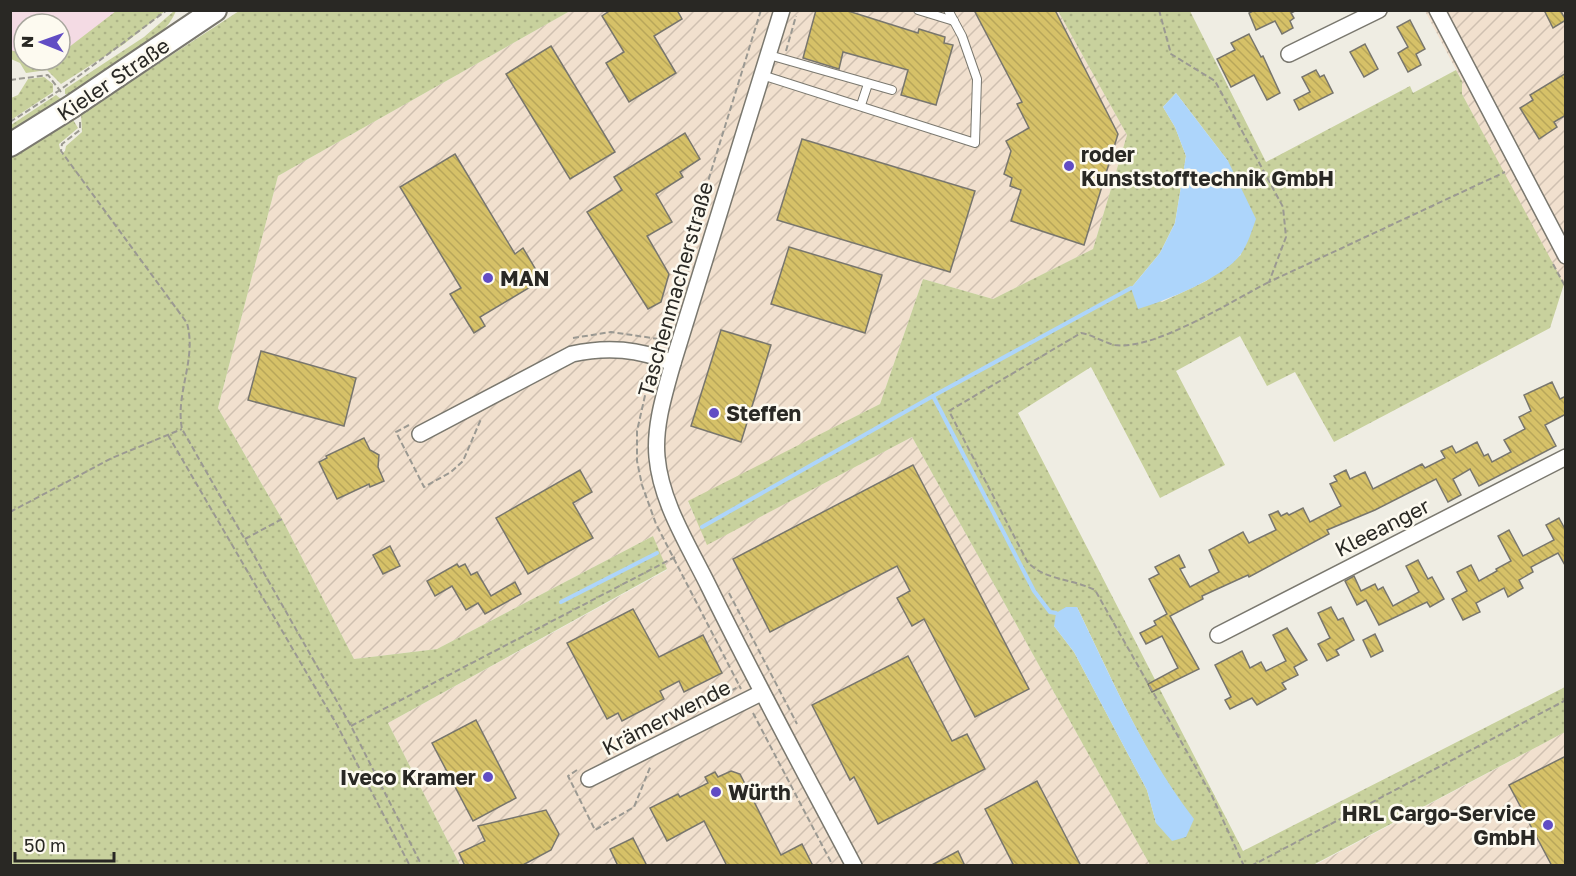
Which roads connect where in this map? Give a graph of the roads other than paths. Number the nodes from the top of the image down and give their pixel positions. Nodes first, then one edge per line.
1 (215, 10) edge
2 (782, 10) edge
3 (918, 10) edge
4 (948, 10) edge
5 (1378, 10) edge
6 (1437, 10) edge
7 (954, 21) junction
8 (1288, 54) dead end
9 (776, 57) junction
10 (762, 75) junction
11 (868, 84) junction
12 (892, 90) dead end
13 (861, 105) junction
14 (10, 145) edge
15 (1566, 256) edge
16 (673, 363) junction
17 (420, 434) dead end
18 (1566, 457) edge
19 (1218, 635) dead end
20 (754, 697) junction
21 (589, 779) dead end
22 (854, 866) edge

1 - 14 main road, Kieler Straße
2 - 9 street, Taschenmacherstraße
3 - 7 lane
4 - 7 lane
5 - 8 street
6 - 15 street
7 - 13 lane
9 - 10 street, Taschenmacherstraße
9 - 11 lane
10 - 13 lane
10 - 16 street, Taschenmacherstraße
11 - 12 lane
11 - 13 lane
16 - 17 street
16 - 20 street, Taschenmacherstraße
18 - 19 street, Kleeanger
20 - 21 street, Krämerwende
20 - 22 street, Taschenmacherstraße

